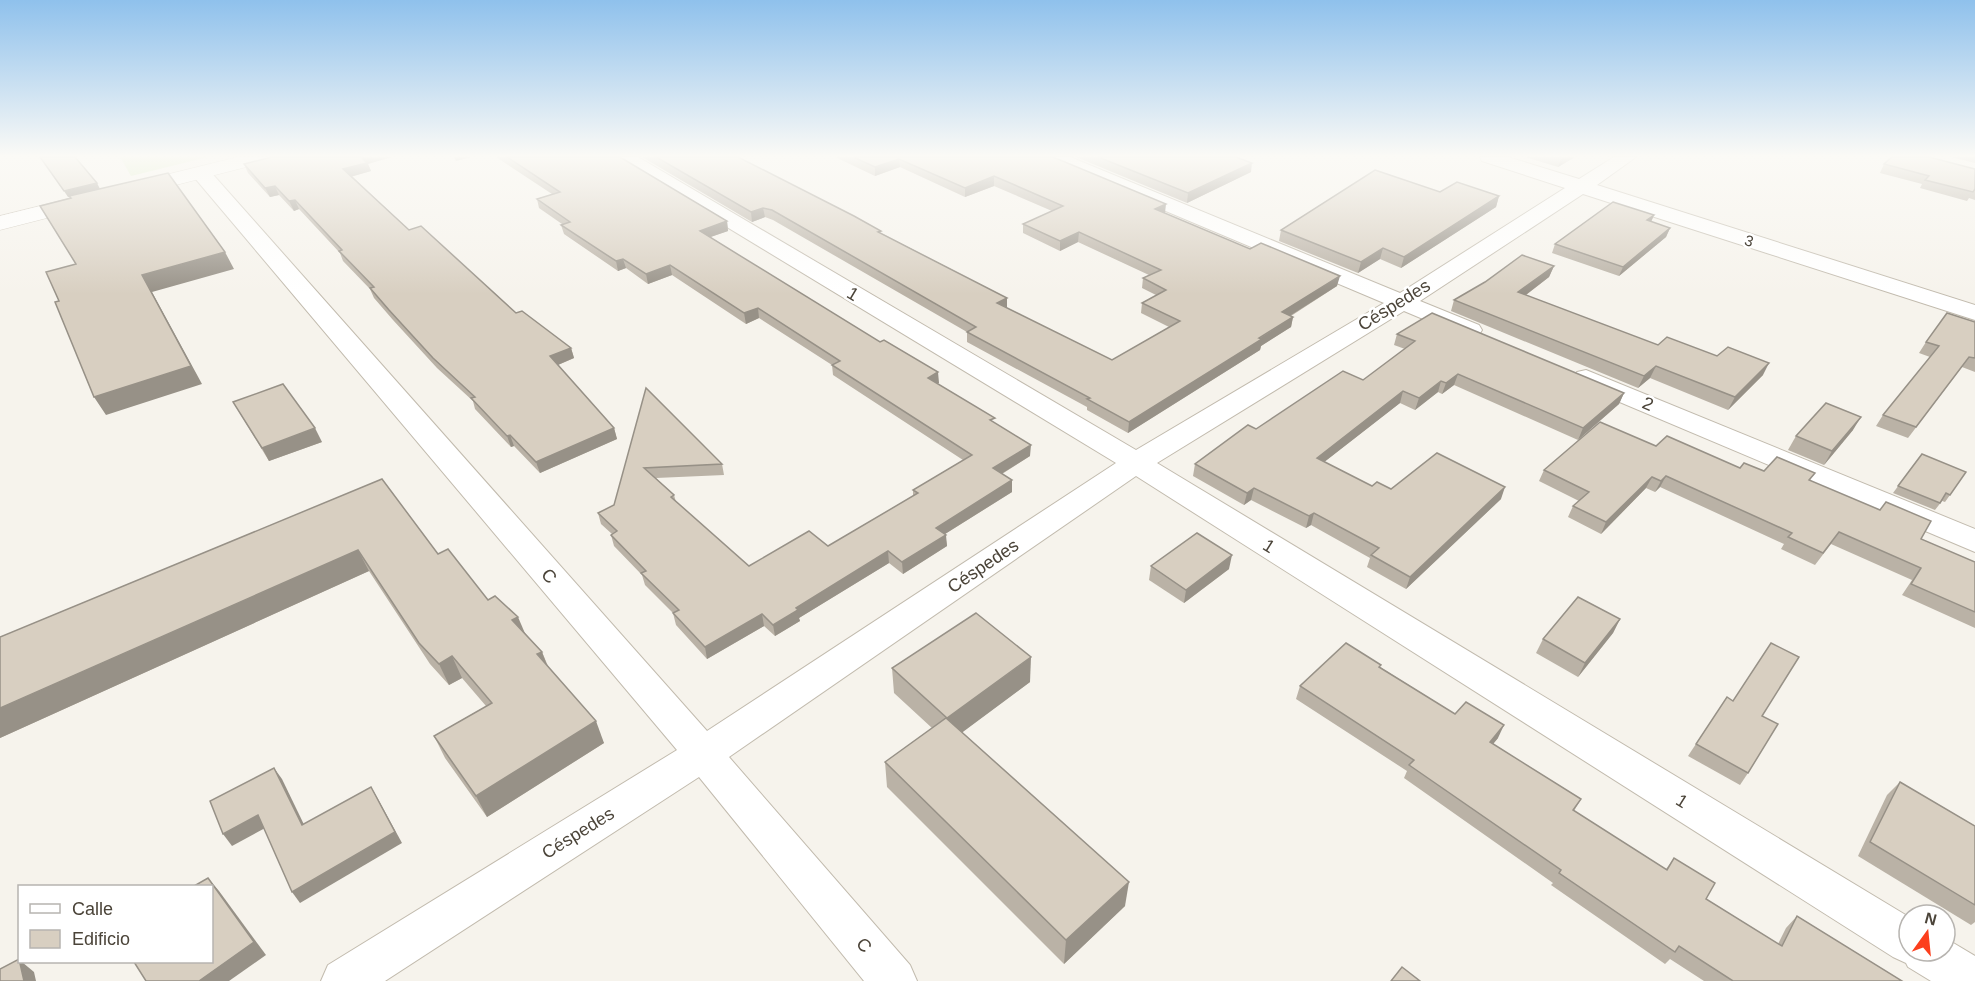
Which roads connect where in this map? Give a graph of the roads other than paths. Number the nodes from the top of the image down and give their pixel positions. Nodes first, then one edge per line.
1 (81, 203) edge
2 (227, 203) edge
3 (701, 203) edge
4 (1164, 203) edge
5 (1553, 203) edge
6 (1630, 203) edge
7 (0, 223) edge
8 (1402, 302) junction
9 (1975, 313) edge
10 (1490, 338) edge
11 (1567, 371) edge
12 (1136, 463) junction
13 (1975, 541) edge
14 (703, 754) junction
15 (1897, 935) edge
16 (1943, 963) edge
17 (344, 981) edge
18 (894, 981) edge
19 (1972, 981) edge

1 - 7 street
2 - 14 street, C
3 - 12 street, 1
4 - 8 street
5 - 8 street, Céspedes
6 - 9 street, 3
8 - 10 street
8 - 12 street, Céspedes
11 - 13 street, 2
12 - 14 street, Céspedes
12 - 15 street, 1
14 - 17 street, Céspedes
14 - 18 street, C
16 - 19 street

